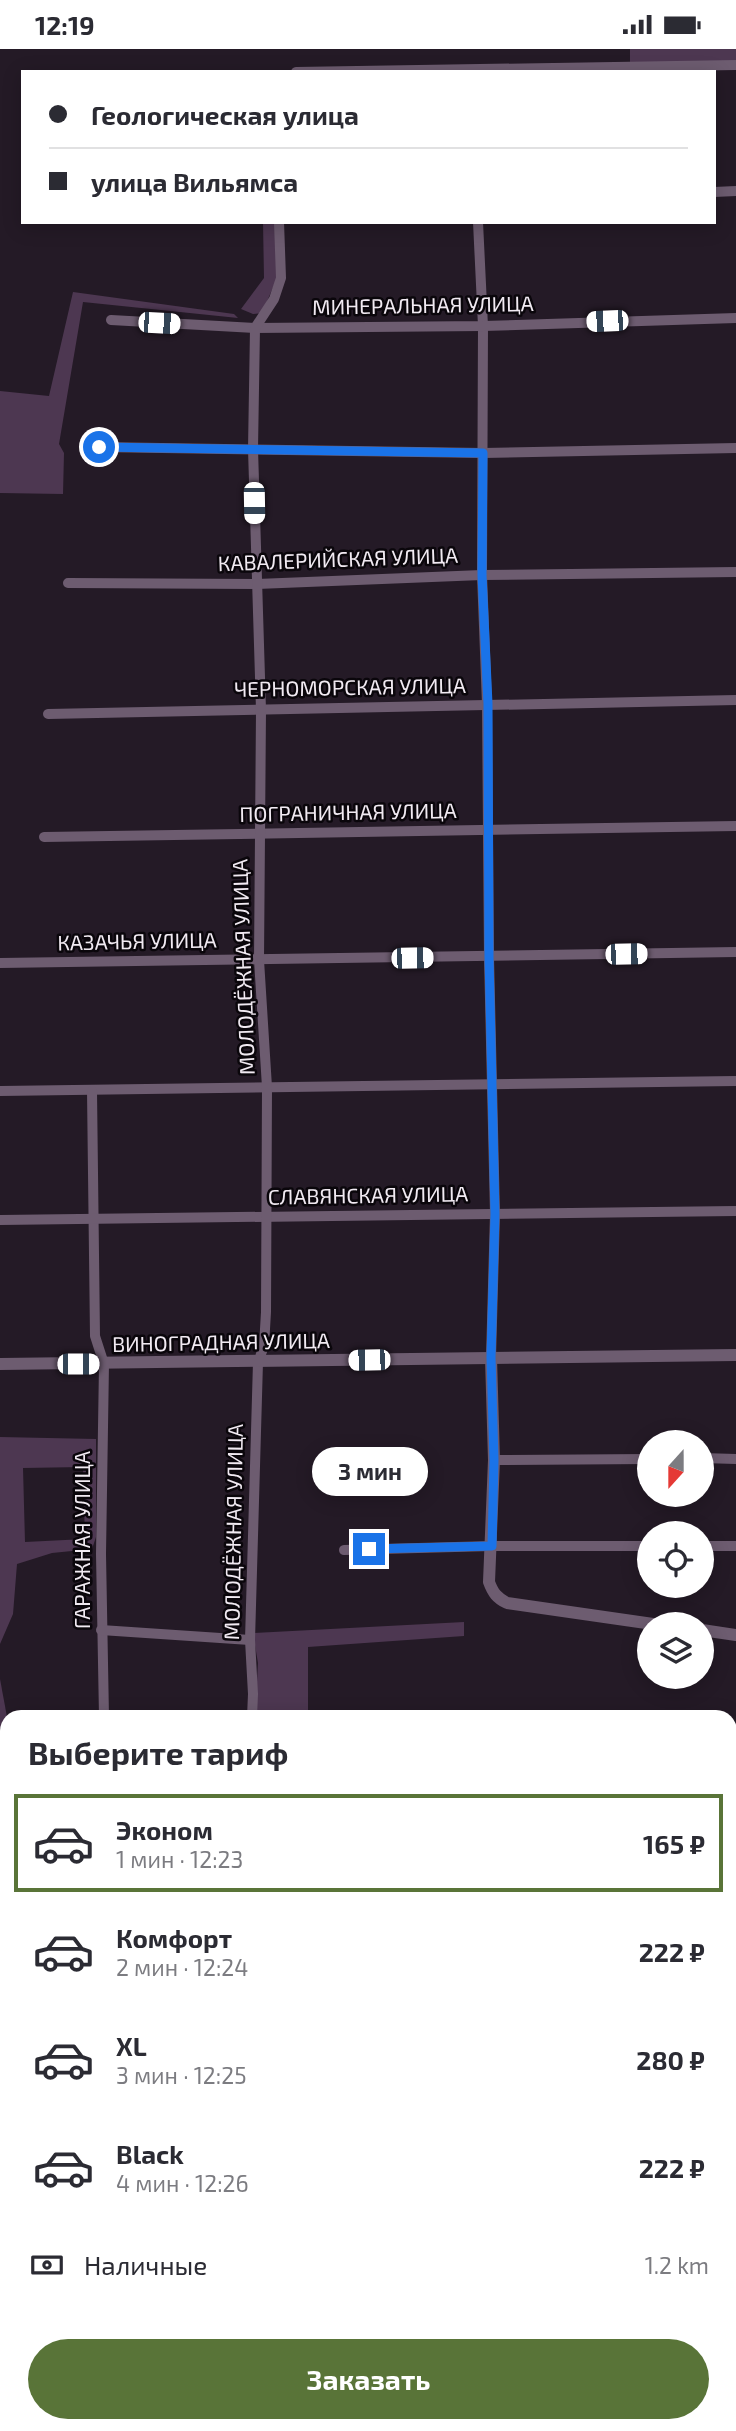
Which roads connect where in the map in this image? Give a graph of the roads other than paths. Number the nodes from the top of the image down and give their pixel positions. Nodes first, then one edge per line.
1 (736, 65) edge
2 (422, 70) edge
3 (716, 191) edge
4 (736, 191) edge
5 (279, 224) edge
6 (478, 224) edge
7 (736, 318) edge
8 (111, 320) dead end
9 (483, 326) junction
10 (254, 328) junction
11 (99, 447) dead end
12 (736, 448) edge
13 (253, 449) junction
14 (483, 453) junction
15 (736, 572) edge
16 (482, 575) junction
17 (68, 583) dead end
18 (257, 584) junction
19 (736, 700) edge
20 (488, 704) junction
21 (261, 710) junction
22 (48, 714) dead end
23 (736, 827) edge
24 (489, 830) junction
25 (259, 833) junction
26 (44, 837) dead end
27 (736, 952) edge
28 (489, 957) junction
29 (259, 960) junction
30 (0, 963) edge
31 (736, 1081) edge
32 (492, 1084) junction
33 (267, 1087) junction
34 (0, 1091) edge
35 (92, 1091) junction
36 (736, 1211) edge
37 (495, 1214) junction
38 (265, 1216) junction
39 (95, 1219) junction
40 (0, 1220) edge
41 (736, 1355) edge
42 (491, 1357) junction
43 (258, 1362) junction
44 (0, 1364) edge
45 (104, 1364) junction
46 (714, 1458) edge
47 (637, 1459) edge
48 (736, 1459) edge
49 (494, 1460) junction
50 (492, 1546) junction
51 (637, 1546) edge
52 (714, 1546) edge
53 (736, 1546) edge
54 (344, 1550) dead end
55 (637, 1622) edge
56 (101, 1630) junction
57 (714, 1632) edge
58 (736, 1635) edge
59 (250, 1640) junction
60 (104, 1710) edge
61 (252, 1710) edge

1 - 2 street
3 - 4 street
5 - 10 street
6 - 9 street
7 - 9 street, МИНЕРАЛЬНАЯ УЛИЦА
8 - 10 street, МИНЕРАЛЬНАЯ УЛИЦА
9 - 10 street, МИНЕРАЛЬНАЯ УЛИЦА
9 - 14 street
10 - 13 street, МОЛОДЁЖНАЯ УЛИЦА
11 - 13 street
12 - 14 street
13 - 14 street
13 - 18 street, МОЛОДЁЖНАЯ УЛИЦА
14 - 16 street
15 - 16 street, КАВАЛЕРИЙСКАЯ УЛИЦА
16 - 18 street, КАВАЛЕРИЙСКАЯ УЛИЦА
16 - 20 street
17 - 18 street, КАВАЛЕРИЙСКАЯ УЛИЦА
18 - 21 street, МОЛОДЁЖНАЯ УЛИЦА
19 - 20 street, ЧЕРНОМОРСКАЯ УЛИЦА
20 - 21 street, ЧЕРНОМОРСКАЯ УЛИЦА
20 - 24 street
21 - 22 street, ЧЕРНОМОРСКАЯ УЛИЦА
21 - 25 street, МОЛОДЁЖНАЯ УЛИЦА
23 - 24 street, ПОГРАНИЧНАЯ УЛИЦА
24 - 25 street, ПОГРАНИЧНАЯ УЛИЦА
24 - 28 street
25 - 26 street, ПОГРАНИЧНАЯ УЛИЦА
25 - 29 street, МОЛОДЁЖНАЯ УЛИЦА
27 - 28 street, КАЗАЧЬЯ УЛИЦА
28 - 29 street, КАЗАЧЬЯ УЛИЦА
28 - 32 street
29 - 30 street, КАЗАЧЬЯ УЛИЦА
29 - 33 street, МОЛОДЁЖНАЯ УЛИЦА
31 - 32 street
32 - 33 street
32 - 37 street
33 - 35 street
33 - 38 street, МОЛОДЁЖНАЯ УЛИЦА
34 - 35 street
35 - 39 street, ГАРАЖНАЯ УЛИЦА
36 - 37 street, СЛАВЯНСКАЯ УЛИЦА
37 - 38 street, СЛАВЯНСКАЯ УЛИЦА
37 - 42 street
38 - 39 street, СЛАВЯНСКАЯ УЛИЦА
38 - 43 street, МОЛОДЁЖНАЯ УЛИЦА
39 - 40 street, СЛАВЯНСКАЯ УЛИЦА
39 - 45 street, ГАРАЖНАЯ УЛИЦА
41 - 42 street, ВИНОГРАДНАЯ УЛИЦА
42 - 43 street, ВИНОГРАДНАЯ УЛИЦА
42 - 49 street
43 - 45 street, ВИНОГРАДНАЯ УЛИЦА
43 - 59 street, МОЛОДЁЖНАЯ УЛИЦА
44 - 45 street, ВИНОГРАДНАЯ УЛИЦА
45 - 56 street, ГАРАЖНАЯ УЛИЦА
46 - 48 street
47 - 49 street
49 - 50 street
50 - 51 street
50 - 54 street
50 - 55 street
52 - 53 street
56 - 59 street
56 - 60 street, ГАРАЖНАЯ УЛИЦА
57 - 58 street
59 - 61 street, МОЛОДЁЖНАЯ УЛИЦА

